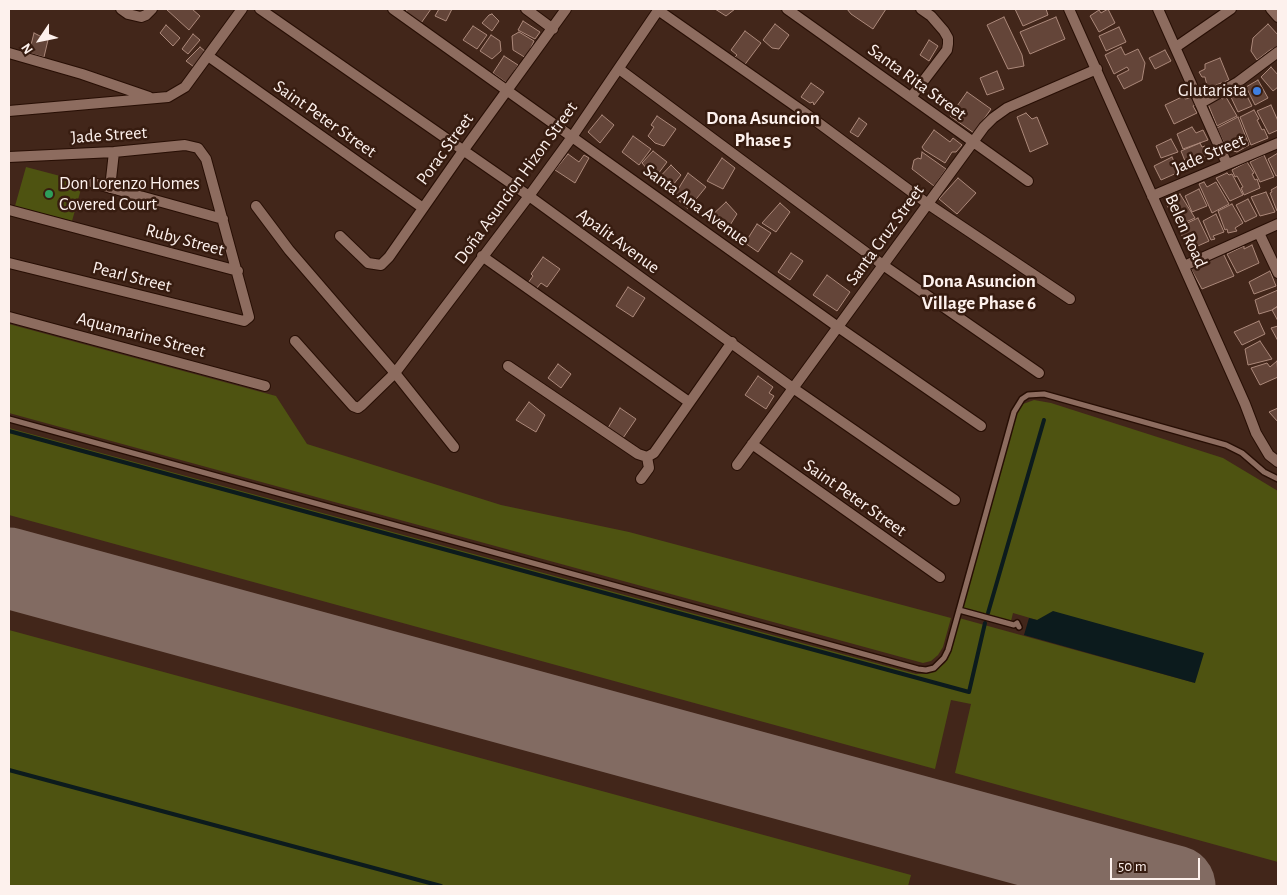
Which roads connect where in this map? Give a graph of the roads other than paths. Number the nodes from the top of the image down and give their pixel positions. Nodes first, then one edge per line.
1 (122, 9) edge
2 (152, 9) edge
3 (242, 9) edge
4 (260, 9) edge
5 (393, 9) edge
6 (526, 9) edge
7 (566, 9) edge
8 (787, 9) edge
9 (920, 9) edge
10 (1070, 9) edge
11 (1158, 9) edge
12 (1230, 9) edge
13 (1271, 9) edge
14 (658, 10) edge
15 (1278, 18) edge
16 (553, 28) junction
17 (1176, 47) junction
18 (1278, 52) edge
19 (9, 53) edge
20 (208, 56) junction
21 (619, 69) junction
22 (1097, 69) junction
23 (508, 91) junction
24 (912, 96) junction
25 (152, 98) junction
26 (1201, 103) junction
27 (9, 111) edge
28 (572, 137) junction
29 (973, 142) junction
30 (1278, 143) edge
31 (463, 151) junction
32 (114, 152) junction
33 (9, 157) edge
34 (1227, 164) junction
35 (1028, 181) dead end
36 (92, 183) dead end
37 (110, 188) junction
38 (529, 196) junction
39 (1152, 196) junction
40 (928, 204) junction
41 (256, 206) dead end
42 (422, 208) junction
43 (9, 210) edge
44 (223, 219) junction
45 (1278, 224) edge
46 (1259, 233) junction
47 (340, 236) dead end
48 (482, 256) junction
49 (9, 263) edge
50 (883, 265) junction
51 (1184, 266) junction
52 (238, 271) junction
53 (1278, 273) edge
54 (1070, 299) dead end
55 (9, 316) edge
56 (838, 327) junction
57 (295, 341) dead end
58 (732, 342) junction
59 (508, 366) dead end
60 (1038, 372) dead end
61 (395, 373) junction
62 (265, 386) dead end
63 (794, 388) junction
64 (689, 402) junction
65 (9, 419) edge
66 (981, 426) dead end
67 (752, 444) junction
68 (454, 447) dead end
69 (647, 457) junction
70 (1278, 462) edge
71 (737, 465) dead end
72 (641, 479) dead end
73 (1278, 479) edge
74 (955, 500) dead end
75 (940, 577) dead end
76 (959, 610) junction
77 (1014, 625) dead end

1 - 2 street
3 - 20 street
4 - 31 street, Apalit Avenue
5 - 23 street, Santa Ana Avenue
6 - 16 street
7 - 16 street, Porac Street
8 - 24 street, Santa Rita Street
9 - 24 street
10 - 22 street, Belen Road
11 - 17 street
12 - 17 street
13 - 15 street
14 - 21 street, Doña Asuncion Hizon Street
14 - 40 street
16 - 23 street, Porac Street
17 - 26 street
18 - 26 street
19 - 25 street
20 - 25 street
20 - 42 street, Saint Peter Street
21 - 28 street, Doña Asuncion Hizon Street
21 - 50 street
22 - 29 street, Santa Cruz Street
22 - 39 street, Belen Road
23 - 28 street, Santa Ana Avenue
23 - 31 street, Porac Street
24 - 29 street, Santa Rita Street
25 - 27 street
26 - 34 street
28 - 38 street, Doña Asuncion Hizon Street
28 - 56 street, Santa Ana Avenue
29 - 35 street, Santa Rita Street
29 - 40 street, Santa Cruz Street
30 - 34 street, Jade Street
31 - 38 street, Apalit Avenue
31 - 42 street, Porac Street
32 - 33 street, Jade Street
32 - 37 street
32 - 44 street, Jade Street
34 - 39 street, Jade Street
36 - 37 street
37 - 44 street
38 - 48 street, Doña Asuncion Hizon Street
38 - 58 street, Apalit Avenue
39 - 51 street, Belen Road
40 - 50 street, Santa Cruz Street
40 - 54 street
41 - 61 street
42 - 47 street, Porac Street
43 - 52 street, Ruby Street
44 - 52 street
45 - 46 street
46 - 51 street
46 - 53 street
48 - 61 street, Doña Asuncion Hizon Street
48 - 64 street
49 - 52 street, Pearl Street
50 - 56 street, Santa Cruz Street
50 - 60 street
51 - 70 street, Belen Road
55 - 62 street, Aquamarine Street
56 - 63 street, Santa Cruz Street
56 - 66 street, Santa Ana Avenue
57 - 61 street, Doña Asuncion Hizon Street
58 - 63 street, Apalit Avenue
58 - 64 street
59 - 69 street
61 - 68 street
63 - 67 street, Santa Cruz Street
63 - 74 street, Apalit Avenue
64 - 69 street
65 - 76 lane
67 - 71 street, Santa Cruz Street
67 - 75 street, Saint Peter Street
69 - 72 street
73 - 76 lane
76 - 77 lane

